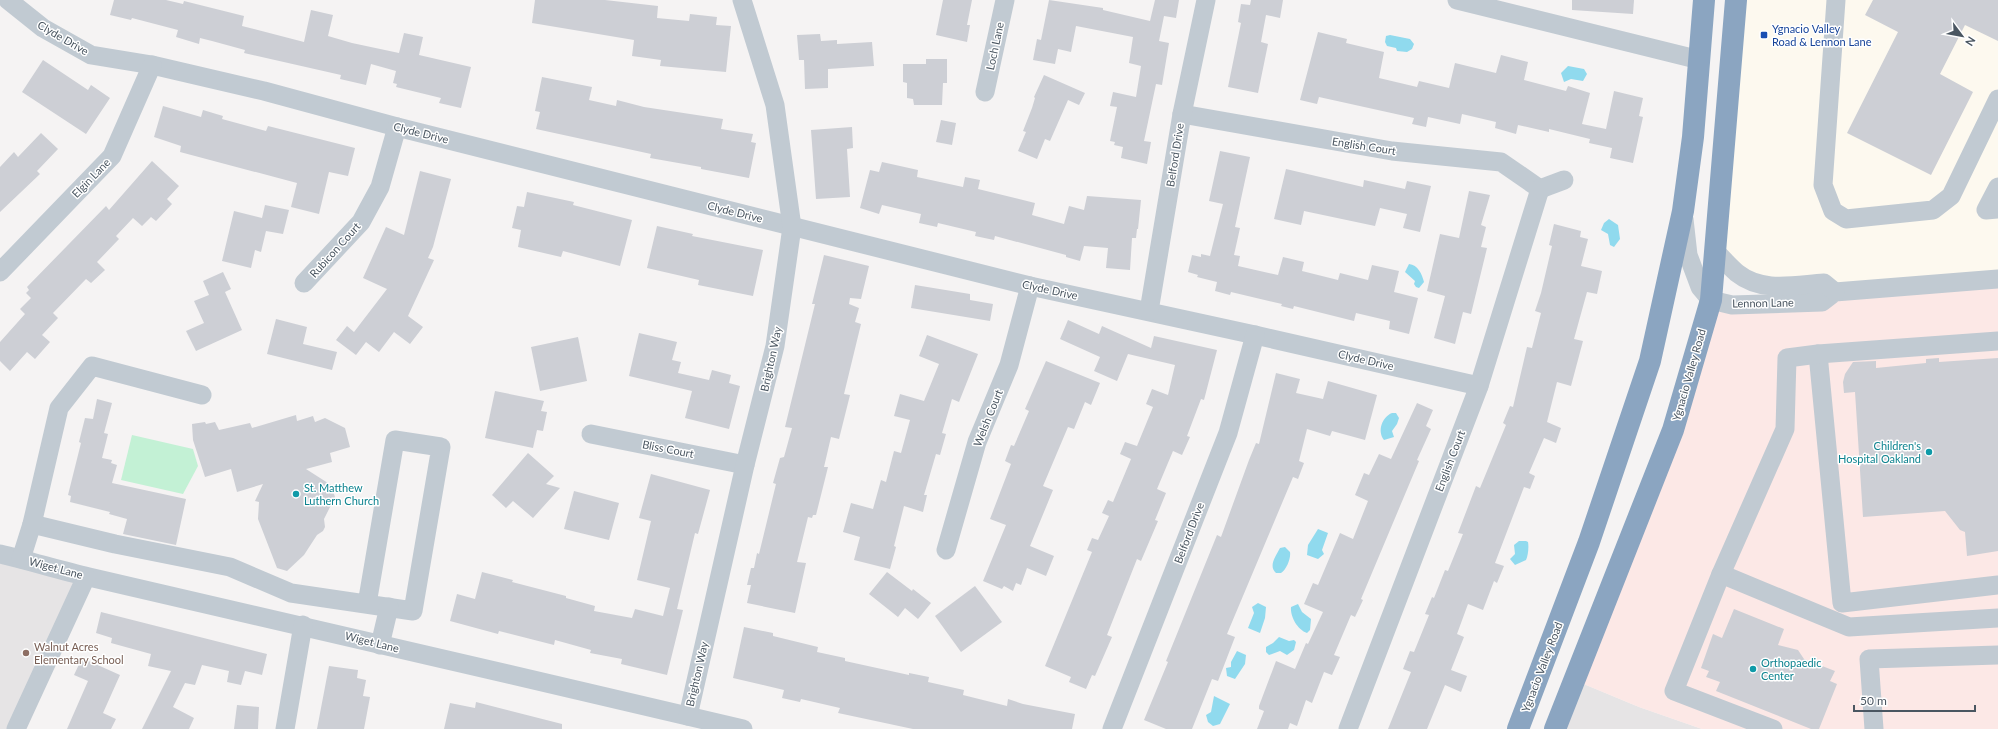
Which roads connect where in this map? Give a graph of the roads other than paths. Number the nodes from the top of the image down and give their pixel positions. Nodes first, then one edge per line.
1 (8, 0) edge
2 (742, 0) edge
3 (1005, 0) edge
4 (1206, 0) edge
5 (1457, 0) edge
6 (1704, 0) edge
7 (1736, 0) edge
8 (1836, 0) edge
9 (1700, 60) junction
10 (152, 65) junction
11 (986, 92) dead end
12 (1998, 99) edge
13 (1182, 114) junction
14 (397, 127) junction
15 (1564, 180) dead end
16 (1998, 187) edge
17 (1540, 189) junction
18 (1998, 209) edge
19 (1683, 212) junction
20 (792, 227) junction
21 (1715, 251) junction
22 (0, 272) edge
23 (1998, 279) edge
24 (304, 283) dead end
25 (1030, 286) junction
26 (1835, 292) junction
27 (1711, 300) junction
28 (1149, 311) junction
29 (1255, 334) junction
30 (1998, 341) edge
31 (1818, 354) junction
32 (1479, 386) junction
33 (202, 395) dead end
34 (591, 434) dead end
35 (745, 465) junction
36 (32, 524) junction
37 (946, 550) dead end
38 (0, 554) edge
39 (20, 559) junction
40 (1721, 574) junction
41 (86, 576) junction
42 (1998, 585) edge
43 (1842, 603) junction
44 (367, 604) junction
45 (389, 607) junction
46 (1998, 618) edge
47 (303, 625) junction
48 (1849, 627) junction
49 (380, 645) junction
50 (1998, 655) edge
51 (688, 716) junction
52 (16, 729) edge
53 (285, 729) edge
54 (744, 729) edge
55 (1112, 729) edge
56 (1348, 729) edge
57 (1518, 729) edge
58 (1555, 729) edge
59 (1773, 729) edge
60 (1874, 729) edge

1 - 10 street, Clyde Drive
2 - 20 street, Brighton Way
3 - 11 street, Loch Lane
4 - 13 street, Belford Drive
5 - 9 street
6 - 9 highway, Ygnacio Valley Road
7 - 21 highway, Ygnacio Valley Road
8 - 12 street
9 - 19 highway, Ygnacio Valley Road
10 - 14 street, Clyde Drive
10 - 22 street, Elgin Lane
13 - 17 street, English Court
13 - 28 street, Belford Drive
14 - 20 street, Clyde Drive
14 - 24 street, Rubicon Court
15 - 17 street
16 - 18 street
17 - 32 street, English Court
19 - 27 street
19 - 57 highway, Ygnacio Valley Road
20 - 25 street, Clyde Drive
20 - 35 street, Brighton Way
21 - 26 street, Lennon Lane
21 - 27 highway, Ygnacio Valley Road
23 - 26 street, Lennon Lane
25 - 28 street, Clyde Drive
25 - 37 street, Welsh Court
26 - 27 street, Lennon Lane
27 - 58 highway, Ygnacio Valley Road
28 - 29 street, Clyde Drive
29 - 32 street, Clyde Drive
29 - 55 street, Belford Drive
30 - 31 street
31 - 40 street
31 - 43 street
32 - 56 street, English Court
33 - 36 street
34 - 35 street, Bliss Court
35 - 51 street, Brighton Way
36 - 39 street
36 - 44 street
38 - 39 street, Wiget Lane
39 - 41 street, Wiget Lane
40 - 48 street
40 - 59 street
41 - 47 street, Wiget Lane
41 - 52 street
42 - 43 street
43 - 48 street
44 - 45 street
44 - 45 street
45 - 49 street
46 - 48 street
47 - 49 street, Wiget Lane
47 - 53 street
49 - 51 street, Wiget Lane
50 - 60 street
51 - 54 street, Wiget Lane

